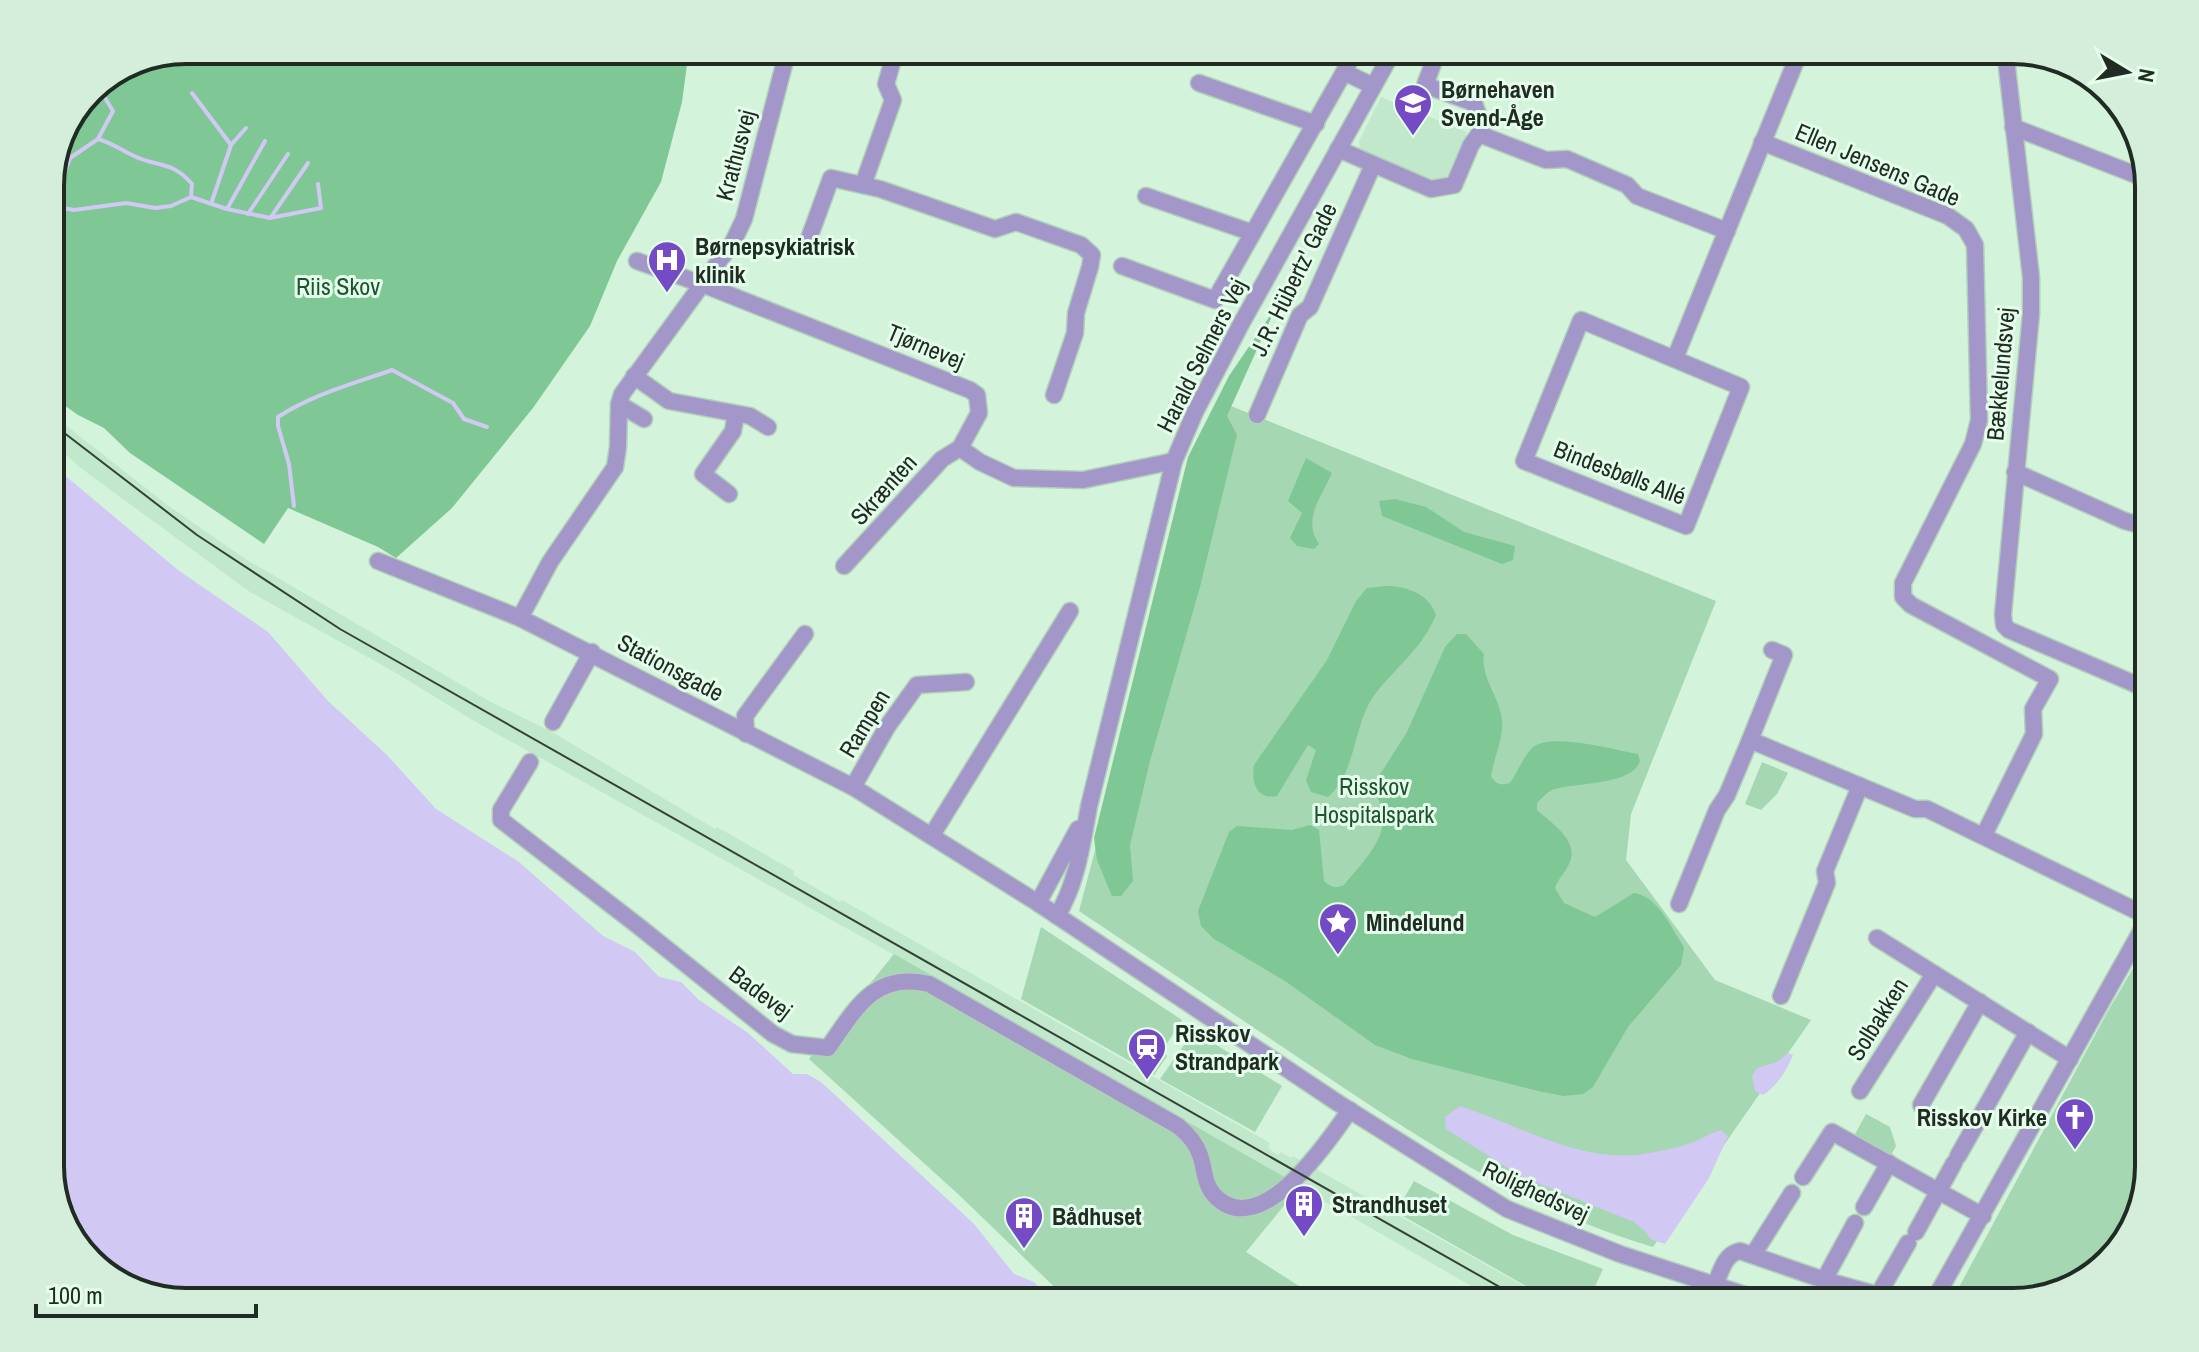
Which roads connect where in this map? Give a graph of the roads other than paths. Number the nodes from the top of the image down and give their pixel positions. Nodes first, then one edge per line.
1 (784, 64) edge
2 (892, 64) edge
3 (1348, 64) edge
4 (1386, 64) edge
5 (1433, 64) edge
6 (1795, 64) edge
7 (2006, 64) edge
8 (1344, 72) junction
9 (1199, 83) dead end
10 (1373, 86) junction
11 (1316, 124) junction
12 (2013, 127) junction
13 (1479, 134) junction
14 (1762, 142) junction
15 (1338, 149) junction
16 (1373, 165) junction
17 (2135, 174) edge
18 (863, 185) junction
19 (1146, 196) dead end
20 (1727, 231) junction
21 (1253, 233) junction
22 (808, 241) dead end
23 (637, 261) dead end
24 (1122, 266) dead end
25 (702, 284) junction
26 (1675, 358) junction
27 (634, 376) junction
28 (1054, 395) dead end
29 (619, 404) junction
30 (736, 414) junction
31 (1257, 415) dead end
32 (644, 419) dead end
33 (768, 427) dead end
34 (960, 448) junction
35 (1174, 461) junction
36 (2015, 472) junction
37 (729, 494) dead end
38 (2135, 521) edge
39 (378, 561) dead end
40 (844, 566) dead end
41 (1070, 611) dead end
42 (520, 618) junction
43 (805, 634) dead end
44 (1772, 650) dead end
45 (592, 652) junction
46 (966, 682) dead end
47 (2135, 684) edge
48 (553, 722) dead end
49 (746, 734) junction
50 (1750, 740) junction
51 (530, 762) dead end
52 (1860, 786) junction
53 (853, 787) junction
54 (1089, 806) junction
55 (932, 835) junction
56 (1984, 835) junction
57 (1038, 903) junction
58 (1679, 904) dead end
59 (2135, 910) edge
60 (1057, 916) junction
61 (1877, 938) dead end
62 (2135, 942) edge
63 (1934, 974) junction
64 (1781, 996) dead end
65 (1980, 1002) junction
66 (2028, 1032) junction
67 (2070, 1059) junction
68 (1860, 1091) dead end
69 (1921, 1105) dead end
70 (1350, 1110) junction
71 (1889, 1163) junction
72 (1803, 1177) dead end
73 (1939, 1191) junction
74 (1792, 1193) dead end
75 (1864, 1207) dead end
76 (1983, 1216) junction
77 (1855, 1223) dead end
78 (1753, 1255) junction
79 (1824, 1280) junction
80 (1715, 1285) junction
81 (1724, 1288) edge
82 (1853, 1288) edge
83 (1882, 1288) edge
84 (1941, 1288) edge

1 - 25 street, Krathusvej
2 - 18 street
3 - 8 street
4 - 10 street, Harald Selmers Vej
5 - 13 street
6 - 14 street
7 - 12 street, Bækkelundsvej
8 - 10 street
8 - 11 street, Harald Selmers Vej
9 - 11 street
10 - 15 street, Harald Selmers Vej
11 - 21 street, Harald Selmers Vej
12 - 17 street
12 - 36 street, Bækkelundsvej
13 - 16 street
13 - 20 street
14 - 20 street
14 - 56 street, Ellen Jensens Gade
15 - 16 street
15 - 35 street, Harald Selmers Vej
16 - 31 street, J.R. Hübertz' Gade
18 - 22 street
18 - 28 street
19 - 21 street
20 - 26 street
21 - 24 street, Harald Selmers Vej
23 - 25 street, Tjørnevej
25 - 27 street, Krathusvej
25 - 34 street, Tjørnevej
26 - 26 street, Bindesbølls Allé
27 - 29 street, Krathusvej
27 - 30 street
29 - 32 street
29 - 42 street, Krathusvej
30 - 33 street
30 - 37 street
34 - 35 street
34 - 40 street, Skrænten
35 - 54 street, Harald Selmers Vej
36 - 38 street
36 - 47 street, Bækkelundsvej
39 - 42 street, Stationsgade
41 - 55 street
42 - 45 street, Stationsgade
43 - 49 street
44 - 50 street
45 - 48 street
45 - 49 street, Stationsgade
46 - 53 street, Rampen
49 - 53 street, Stationsgade
50 - 52 street
50 - 58 street
51 - 70 street, Badevej
52 - 56 street
52 - 64 street
53 - 55 street, Stationsgade
54 - 57 street, Harald Selmers Vej
54 - 60 street, Harald Selmers Vej
55 - 57 street, Stationsgade
56 - 59 street
57 - 60 street, Stationsgade
60 - 70 street, Rolighedsvej
61 - 63 street, Solbakken
62 - 67 street
63 - 65 street, Solbakken
63 - 68 street, Solbakken
65 - 66 street, Solbakken
65 - 69 street
66 - 67 street, Solbakken
66 - 73 street
67 - 76 street
70 - 80 street, Rolighedsvej
71 - 72 street
71 - 73 street
71 - 75 street
73 - 76 street
73 - 83 street
74 - 78 street
76 - 84 street
77 - 79 street
78 - 79 street
78 - 80 street
79 - 82 street
80 - 81 street, Rolighedsvej

